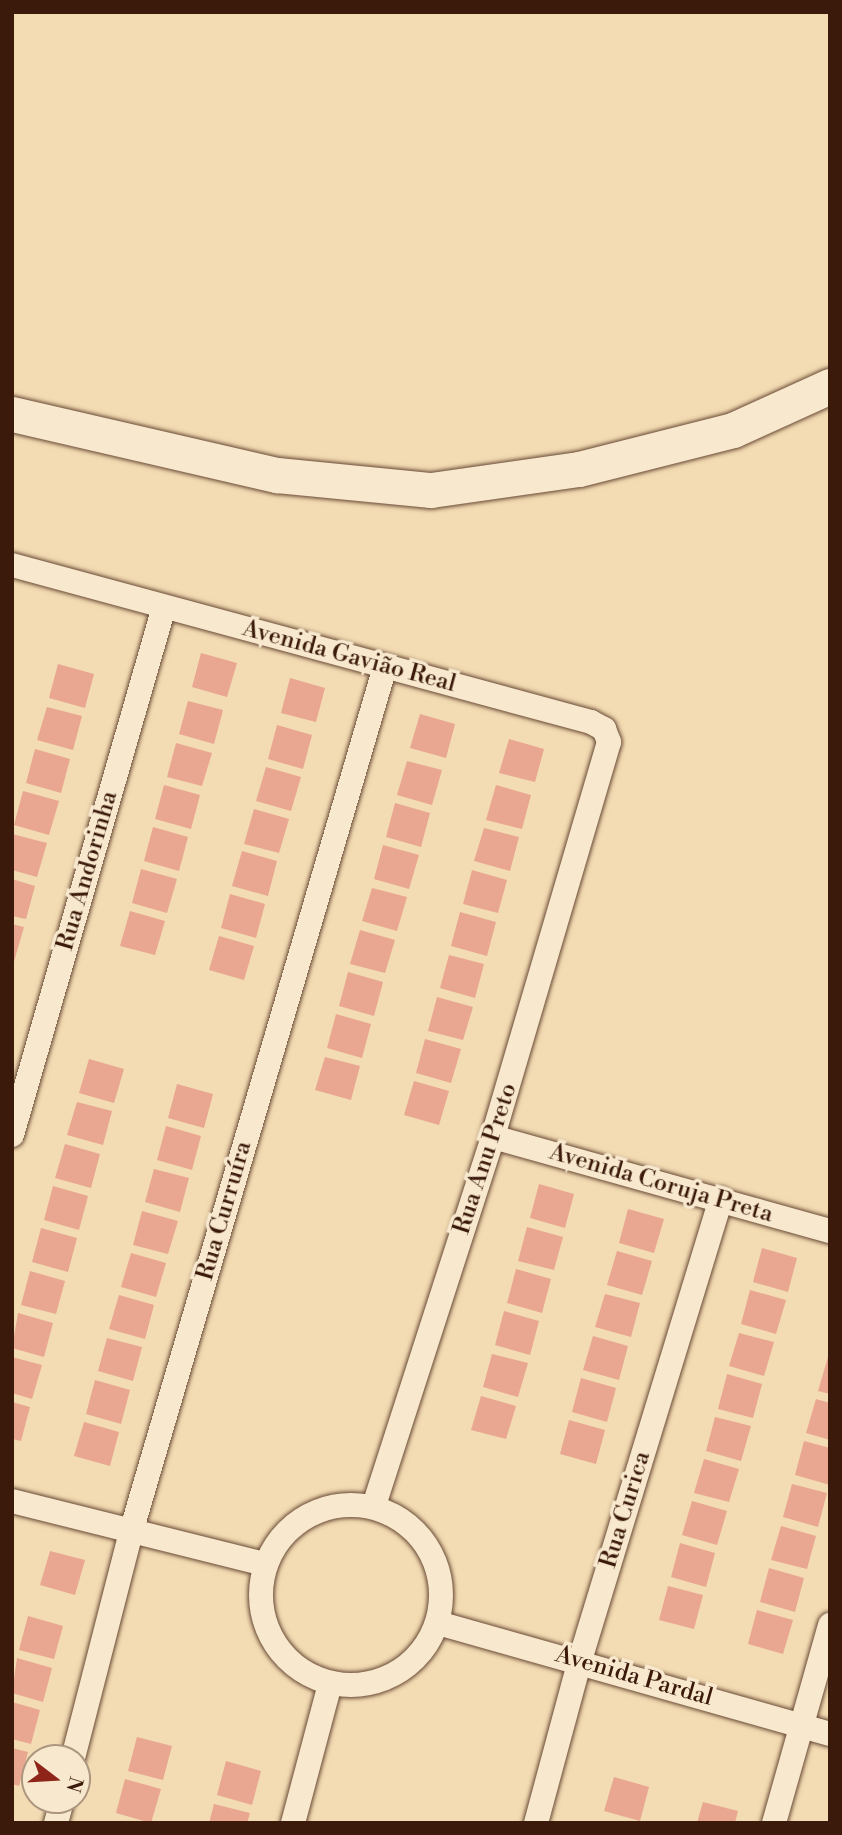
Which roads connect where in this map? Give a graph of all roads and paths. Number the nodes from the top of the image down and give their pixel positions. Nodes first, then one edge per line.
1 (830, 386) edge
2 (12, 414) edge
3 (12, 565) edge
4 (164, 607) junction
5 (385, 667) junction
6 (593, 810) joint
7 (12, 1135) edge
8 (493, 1137) junction
9 (721, 1199) junction
10 (830, 1231) edge
11 (12, 1501) edge
12 (374, 1506) junction
13 (131, 1532) junction
14 (264, 1564) junction
15 (438, 1623) junction
16 (830, 1625) edge
17 (580, 1660) junction
18 (330, 1684) junction
19 (800, 1726) junction
20 (830, 1734) edge
21 (77, 1744) edge
22 (293, 1823) edge
23 (536, 1823) edge
24 (774, 1823) edge

1 - 2 main road
3 - 4 street, Avenida Gavião Real
4 - 5 street, Avenida Gavião Real
4 - 7 street, Rua Andorinha
5 - 6 street, Avenida Gavião Real
5 - 13 street, Rua Curruíra
6 - 8 street, Rua Anu Preto
8 - 9 street, Avenida Coruja Preta
8 - 12 street, Rua Anu Preto
9 - 10 street, Avenida Coruja Preta
9 - 17 street, Rua Curica
11 - 13 street
12 - 14 street
12 - 15 street
13 - 14 street
13 - 21 street, Rua Curruíra
14 - 18 street
15 - 17 street, Avenida Pardal
15 - 18 street
16 - 19 street
17 - 19 street, Avenida Pardal
17 - 23 street, Rua Curica
18 - 22 street
19 - 20 street, Avenida Pardal
19 - 24 street

